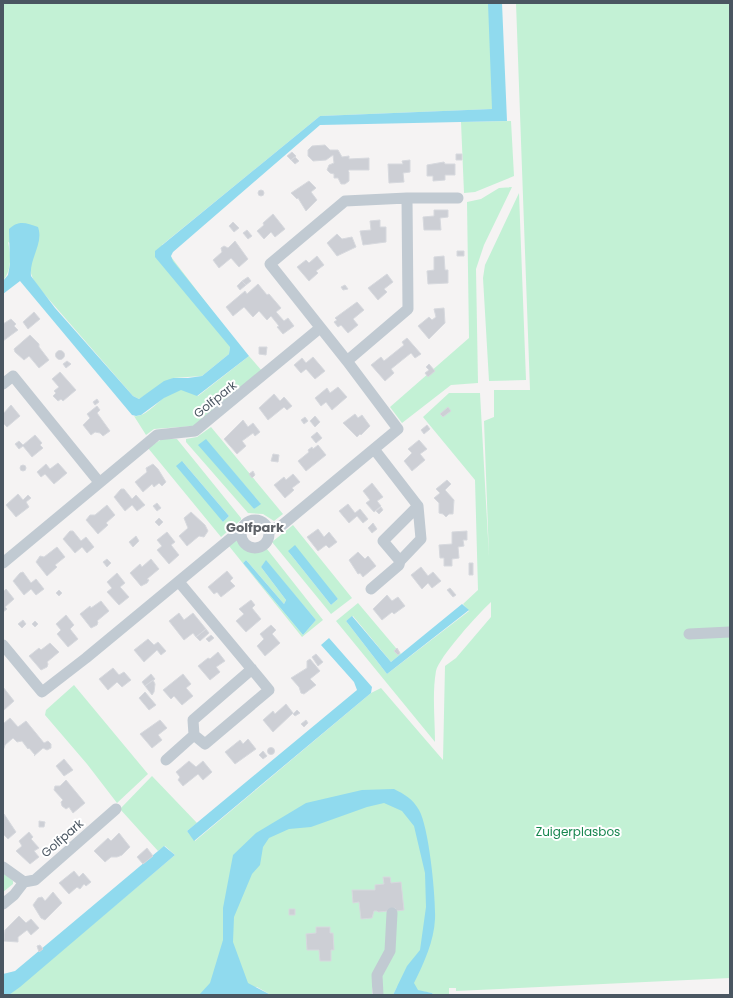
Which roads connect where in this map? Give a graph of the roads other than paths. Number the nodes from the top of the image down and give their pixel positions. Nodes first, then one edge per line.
1 (407, 198) junction
2 (458, 198) dead end
3 (320, 328) junction
4 (348, 361) junction
5 (3, 384) edge
6 (374, 449) junction
7 (99, 482) junction
8 (418, 506) junction
9 (269, 530) junction
10 (241, 534) junction
11 (400, 561) junction
12 (3, 563) edge
13 (179, 582) junction
14 (371, 588) dead end
15 (730, 632) edge
16 (689, 634) dead end
17 (3, 645) edge
18 (252, 669) junction
19 (194, 735) junction
20 (166, 760) dead end
21 (116, 809) dead end
22 (3, 867) edge
23 (24, 882) junction
24 (3, 904) edge
25 (392, 913) dead end
26 (378, 995) edge

1 - 2 street
1 - 3 street
1 - 4 street
3 - 4 street
3 - 7 street, Golfpark
4 - 6 street
5 - 7 street
6 - 8 street
6 - 9 street
7 - 12 street, Golfpark
8 - 11 street
8 - 11 street
9 - 10 street
9 - 10 street
10 - 13 street
11 - 14 street
13 - 17 street
13 - 18 street
15 - 16 street
18 - 19 street
18 - 19 street
19 - 20 street
21 - 23 street, Golfpark
22 - 23 street
23 - 24 street, Golfpark
25 - 26 street

